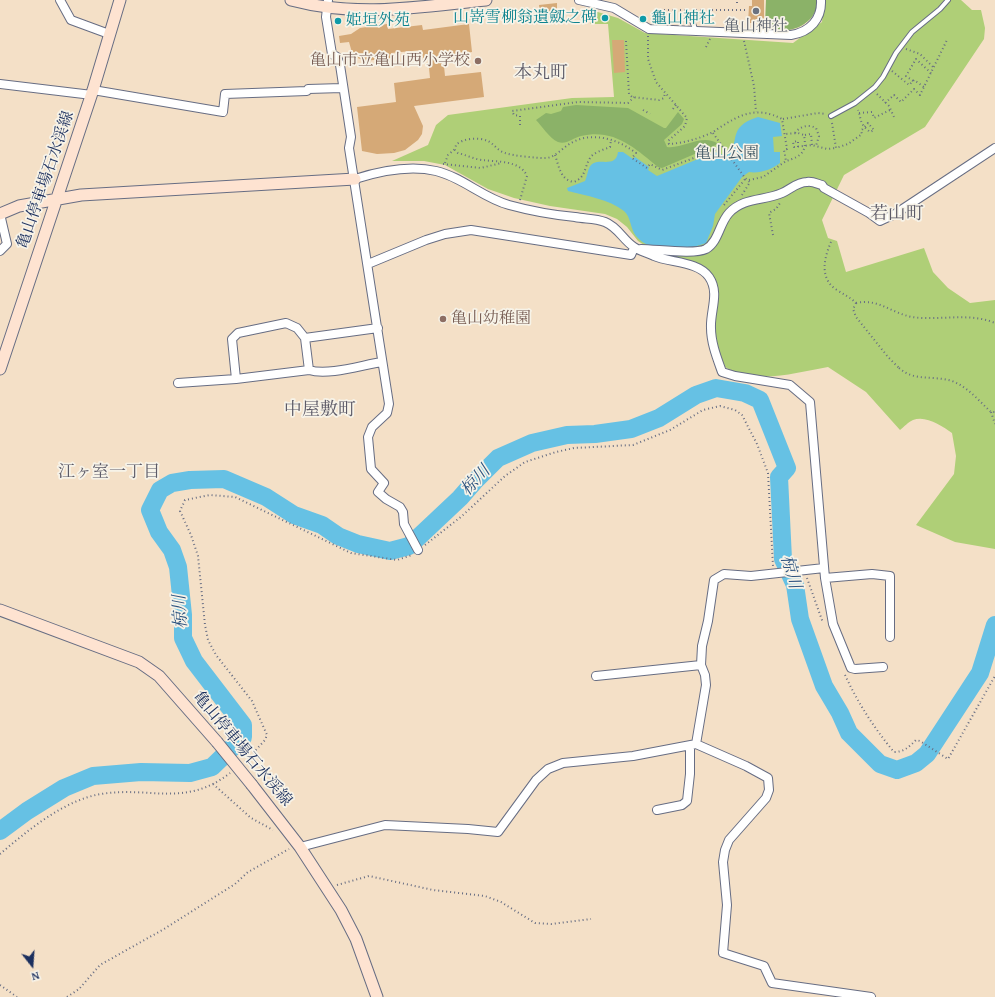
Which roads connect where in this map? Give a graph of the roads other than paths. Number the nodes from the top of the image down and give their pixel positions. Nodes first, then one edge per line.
1 (60, 0) edge
2 (120, 0) edge
3 (291, 0) edge
4 (486, 0) edge
5 (579, 0) edge
6 (821, 0) edge
7 (948, 0) edge
8 (328, 4) edge
9 (692, 22) dead end
10 (696, 31) junction
11 (109, 34) junction
12 (0, 84) edge
13 (342, 88) junction
14 (92, 93) junction
15 (831, 116) road end
16 (995, 148) edge
17 (355, 179) junction
18 (56, 201) junction
19 (0, 214) edge
20 (637, 248) junction
21 (0, 251) edge
22 (368, 264) junction
23 (378, 328) junction
24 (305, 338) junction
25 (382, 362) junction
26 (0, 369) edge
27 (309, 370) junction
28 (236, 379) junction
29 (178, 383) dead end
30 (418, 549) road end
31 (824, 568) junction
32 (825, 578) junction
33 (0, 610) edge
34 (890, 637) dead end
35 (701, 665) junction
36 (883, 667) dead end
37 (596, 676) dead end
38 (693, 745) junction
39 (657, 810) dead end
40 (296, 848) junction
41 (377, 997) edge
42 (870, 997) edge

1 - 11 street
2 - 11 main road, 亀山停車場石水渓線
3 - 8 main road
4 - 8 main road
5 - 10 street
6 - 10 street
7 - 15 lane
8 - 13 street
9 - 10 lane
11 - 14 main road, 亀山停車場石水渓線
12 - 14 street
13 - 14 street
13 - 17 street
14 - 18 main road, 亀山停車場石水渓線
16 - 20 street
17 - 18 main road
17 - 20 street
17 - 22 street
18 - 19 main road
18 - 26 main road, 亀山停車場石水渓線
19 - 21 street
20 - 22 street
20 - 31 street
22 - 23 street
23 - 24 street
23 - 25 street
24 - 27 street
24 - 28 street
25 - 27 street
25 - 30 street
27 - 28 street
28 - 29 street
31 - 32 street
31 - 35 street
32 - 34 street
32 - 36 street
33 - 40 main road, 亀山停車場石水渓線, bridge
35 - 37 street
35 - 38 street
38 - 39 street
38 - 40 street
38 - 42 street
40 - 41 main road, 亀山停車場石水渓線

